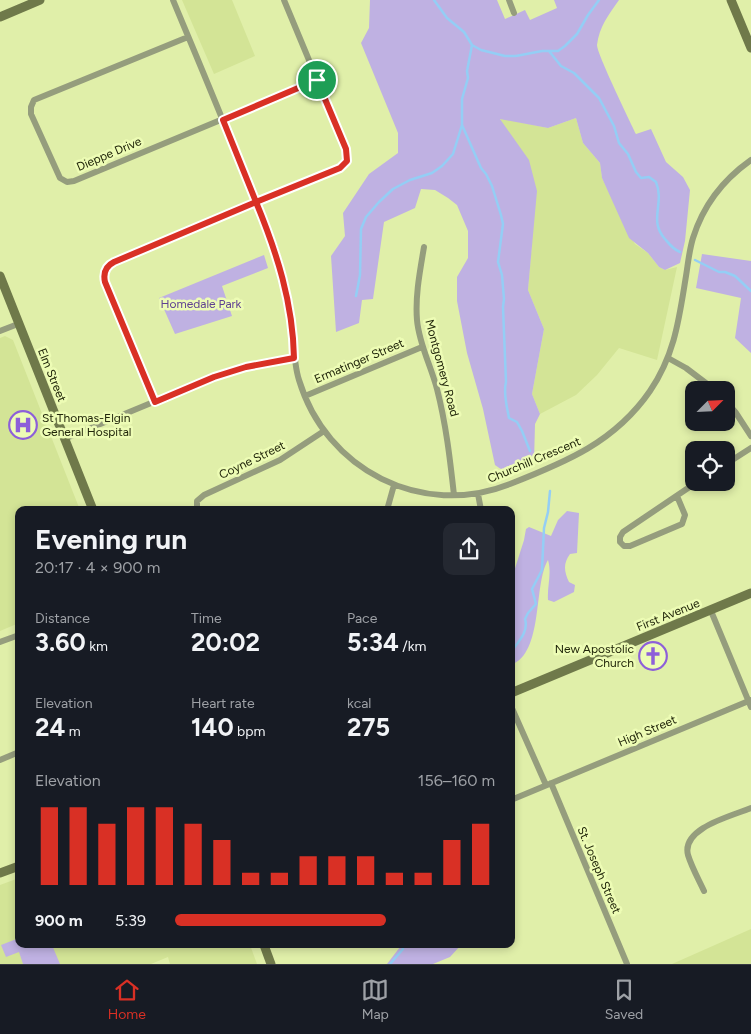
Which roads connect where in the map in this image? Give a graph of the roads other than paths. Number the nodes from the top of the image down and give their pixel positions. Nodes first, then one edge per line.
1 (40, 0) edge
2 (173, 0) edge
3 (284, 0) edge
4 (508, 0) edge
5 (731, 0) edge
6 (514, 13) dead end
7 (0, 17) edge
8 (188, 37) junction
9 (751, 48) edge
10 (317, 80) junction
11 (223, 120) junction
12 (751, 160) edge
13 (256, 202) junction
14 (424, 247) dead end
15 (0, 276) edge
16 (18, 324) junction
17 (0, 332) edge
18 (422, 347) junction
19 (294, 358) junction
20 (668, 358) junction
21 (703, 381) edge
22 (305, 396) junction
23 (155, 402) junction
24 (735, 412) edge
25 (324, 431) junction
26 (751, 436) edge
27 (64, 439) junction
28 (751, 448) edge
29 (735, 458) edge
30 (394, 485) junction
31 (685, 490) edge
32 (478, 494) junction
33 (454, 495) junction
34 (677, 496) junction
35 (91, 506) edge
36 (197, 506) edge
37 (388, 506) edge
38 (480, 506) edge
39 (751, 593) edge
40 (711, 611) junction
41 (15, 636) edge
42 (0, 642) edge
43 (515, 691) edge
44 (750, 703) edge
45 (515, 714) edge
46 (15, 754) edge
47 (0, 760) edge
48 (548, 784) junction
49 (515, 798) edge
50 (751, 808) edge
51 (15, 867) edge
52 (0, 873) edge
53 (704, 891) dead end
54 (265, 948) edge
55 (271, 964) edge
56 (627, 964) edge

1 - 7 main road
2 - 8 street, Churchill Crescent
3 - 10 street
4 - 6 street
5 - 9 main road
8 - 11 street, Churchill Crescent
8 - 11 street, Dieppe Drive
10 - 11 street, Dieppe Drive
10 - 13 street
11 - 13 street, Churchill Crescent
12 - 20 street, Churchill Crescent
13 - 19 street, Churchill Crescent
13 - 23 street
14 - 18 street, Montgomery Road
15 - 16 main road, Elm Street
16 - 17 street
16 - 27 main road, Elm Street
18 - 22 street, Ermatinger Street
18 - 33 street, Montgomery Road
19 - 22 street, Churchill Crescent
19 - 23 street
20 - 21 street
20 - 32 street, Churchill Crescent
22 - 25 street, Churchill Crescent
23 - 27 street
24 - 26 street
25 - 30 street, Churchill Crescent
25 - 36 street, Coyne Street
27 - 35 main road, Elm Street
28 - 29 street
30 - 33 street, Churchill Crescent
30 - 37 street
31 - 34 street
32 - 33 street, Churchill Crescent
32 - 38 street
34 - 34 street
39 - 40 main road, First Avenue
40 - 43 main road, First Avenue
40 - 44 street
41 - 42 street
44 - 48 street, High Street
45 - 48 street, St. Joseph Street
46 - 47 street
48 - 49 street, High Street
48 - 56 street, St. Joseph Street
50 - 53 street
51 - 52 main road
54 - 55 main road

